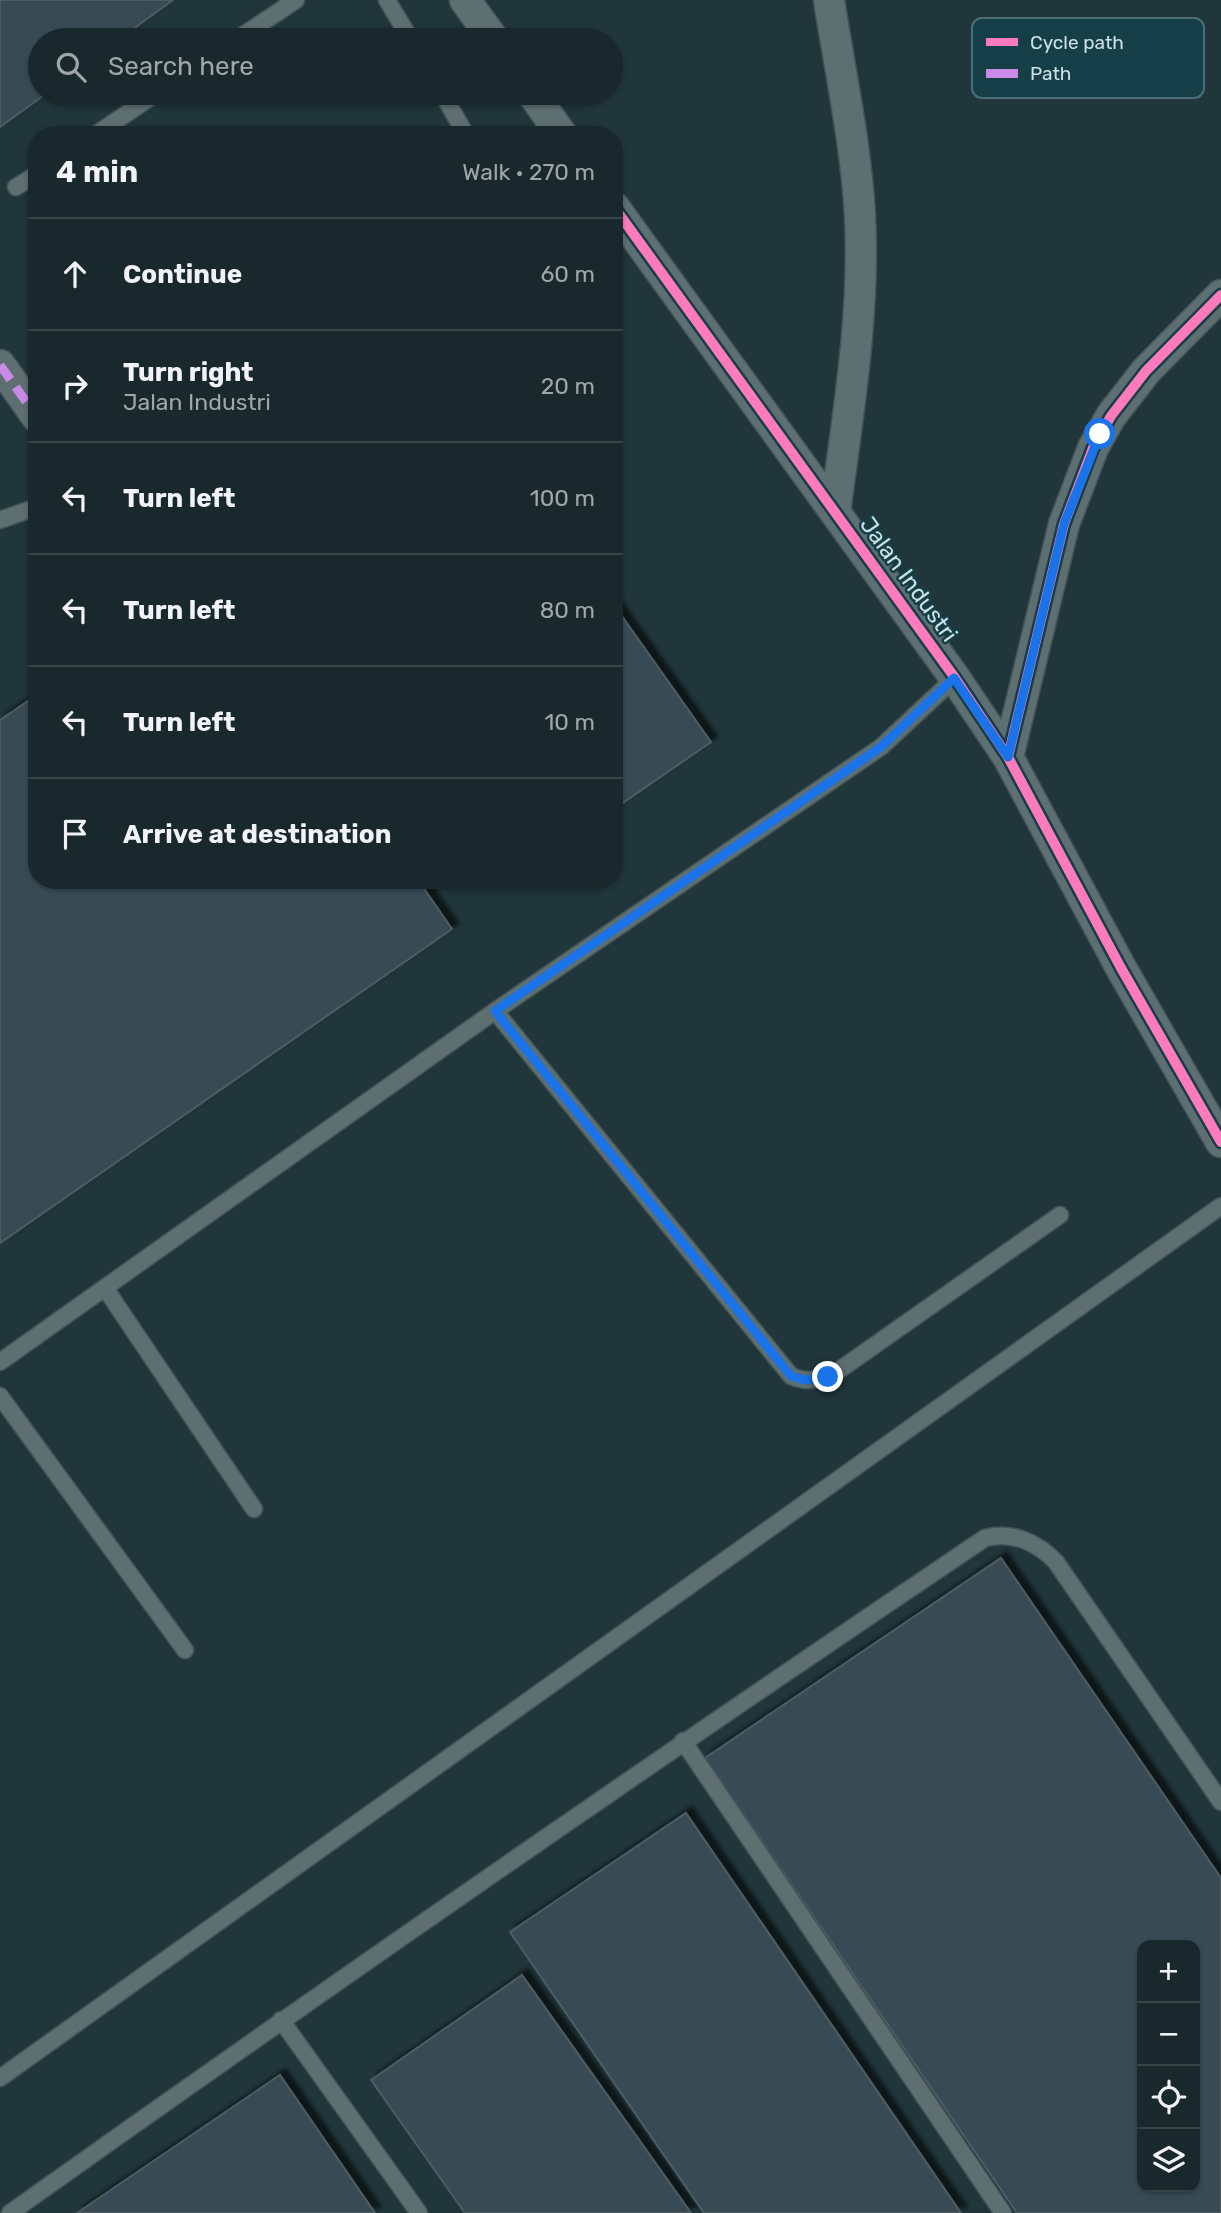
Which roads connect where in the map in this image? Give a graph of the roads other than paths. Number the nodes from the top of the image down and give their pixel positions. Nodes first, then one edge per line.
1 (296, 0) edge
2 (387, 0) edge
3 (465, 0) edge
4 (829, 0) edge
5 (254, 28) edge
6 (404, 28) edge
7 (485, 28) edge
8 (139, 105) edge
9 (449, 105) edge
10 (541, 105) edge
11 (108, 126) edge
12 (461, 126) edge
13 (556, 126) edge
14 (28, 180) edge
15 (16, 187) dead end
16 (623, 219) edge
17 (1221, 295) edge
18 (0, 365) edge
19 (28, 404) edge
20 (28, 510) edge
21 (835, 512) junction
22 (0, 520) edge
23 (954, 678) junction
24 (1008, 757) junction
25 (495, 1011) junction
26 (1221, 1142) edge
27 (1221, 1206) edge
28 (1060, 1215) dead end
29 (105, 1289) junction
30 (0, 1363) edge
31 (0, 1396) edge
32 (254, 1509) dead end
33 (185, 1650) dead end
34 (682, 1741) junction
35 (1221, 1802) edge
36 (281, 2021) junction
37 (0, 2078) edge
38 (10, 2213) edge
39 (419, 2213) edge
40 (1003, 2213) edge

1 - 5 lane
2 - 6 lane
3 - 7 street
4 - 21 street
8 - 11 lane
9 - 12 lane
10 - 13 street
14 - 15 lane
16 - 21 street, Jalan Industri
17 - 24 street
18 - 19 street
20 - 22 lane
21 - 23 street, Jalan Industri
23 - 24 street, Jalan Industri
23 - 25 lane
24 - 26 street, Jalan Industri
25 - 28 lane
25 - 29 lane
27 - 37 lane
29 - 30 lane
29 - 32 lane
31 - 33 lane
34 - 35 lane
34 - 36 lane
34 - 40 lane
36 - 38 lane
36 - 39 lane

